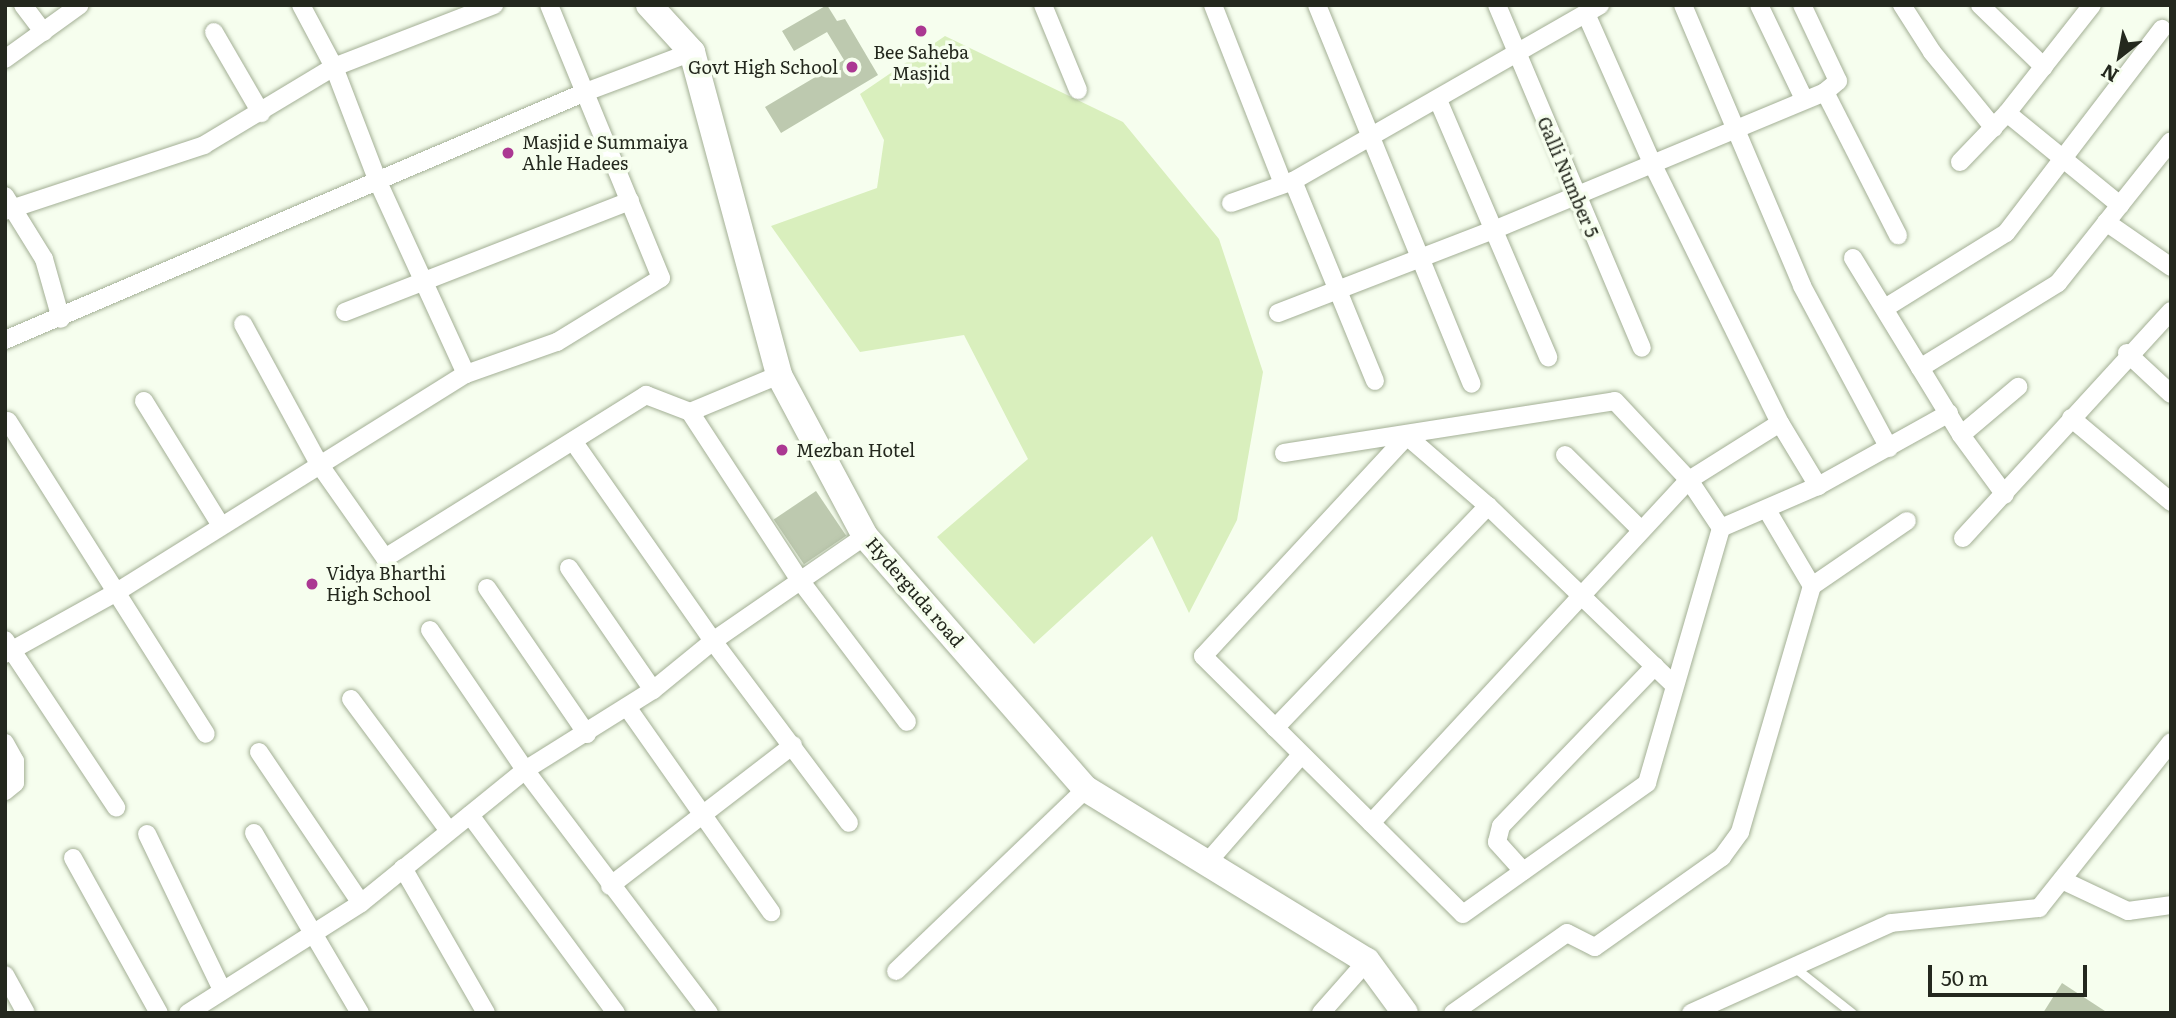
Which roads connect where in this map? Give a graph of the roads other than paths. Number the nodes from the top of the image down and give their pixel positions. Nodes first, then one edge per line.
1 (23, 5) edge
2 (80, 5) edge
3 (301, 5) edge
4 (494, 5) edge
5 (549, 5) edge
6 (649, 5) edge
7 (1043, 5) edge
8 (1213, 5) edge
9 (1317, 5) edge
10 (1497, 5) edge
11 (1683, 5) edge
12 (1759, 5) edge
13 (1802, 5) edge
14 (1902, 5) edge
15 (2092, 5) edge
16 (1986, 7) edge
17 (1593, 10) edge
18 (2162, 29) dead end
19 (43, 32) junction
20 (214, 32) dead end
21 (692, 52) junction
22 (1516, 55) junction
23 (5, 59) edge
24 (334, 67) junction
25 (2044, 67) junction
26 (1078, 90) dead end
27 (1825, 92) junction
28 (583, 93) junction
29 (1804, 99) junction
30 (1438, 100) junction
31 (261, 113) junction
32 (2007, 113) junction
33 (1994, 128) junction
34 (1733, 131) junction
35 (1369, 138) junction
36 (2171, 141) edge
37 (2060, 159) junction
38 (1961, 162) dead end
39 (1653, 165) junction
40 (1288, 182) junction
41 (379, 184) junction
42 (1576, 196) junction
43 (630, 201) junction
44 (1231, 203) dead end
45 (8, 205) edge
46 (2120, 205) junction
47 (2106, 222) junction
48 (1496, 229) junction
49 (1898, 234) dead end
50 (1853, 258) dead end
51 (1418, 259) junction
52 (2171, 267) edge
53 (424, 281) junction
54 (1339, 290) junction
55 (1885, 308) junction
56 (2171, 311) edge
57 (345, 312) dead end
58 (1278, 313) dead end
59 (61, 319) junction
60 (243, 324) dead end
61 (5, 340) edge
62 (1642, 348) dead end
63 (2127, 353) junction
64 (1548, 358) dead end
65 (1920, 368) junction
66 (466, 374) junction
67 (779, 375) junction
68 (1375, 381) dead end
69 (1472, 384) dead end
70 (2018, 387) dead end
71 (2171, 394) edge
72 (144, 401) dead end
73 (690, 412) junction
74 (1949, 413) junction
75 (2071, 418) junction
76 (8, 421) dead end
77 (1780, 423) junction
78 (1961, 435) junction
79 (1407, 436) junction
80 (573, 441) junction
81 (1889, 448) junction
82 (1284, 453) dead end
83 (1565, 455) dead end
84 (318, 464) junction
85 (1689, 480) junction
86 (1818, 486) junction
87 (2005, 495) junction
88 (2171, 502) edge
89 (1488, 506) junction
90 (1767, 510) junction
91 (1907, 521) dead end
92 (220, 524) junction
93 (1721, 528) junction
94 (1641, 530) junction
95 (865, 536) junction
96 (1963, 538) dead end
97 (569, 568) dead end
98 (799, 579) junction
99 (1812, 586) junction
100 (486, 588) dead end
101 (116, 593) junction
102 (1582, 594) junction
103 (429, 630) dead end
104 (713, 641) junction
105 (7, 648) edge
106 (1655, 666) junction
107 (1673, 684) junction
108 (653, 690) junction
109 (351, 699) dead end
110 (627, 707) junction
111 (907, 722) dead end
112 (1275, 727) junction
113 (206, 734) dead end
114 (587, 734) junction
115 (2171, 742) edge
116 (5, 743) edge
117 (793, 745) junction
118 (260, 751) dead end
119 (1301, 755) junction
120 (525, 770) junction
121 (1086, 789) junction
122 (5, 791) edge
123 (116, 807) dead end
124 (704, 812) junction
125 (470, 815) junction
126 (849, 823) dead end
127 (1371, 823) junction
128 (449, 831) junction
129 (254, 833) dead end
130 (147, 834) dead end
131 (73, 858) dead end
132 (1206, 864) junction
133 (403, 869) junction
134 (1523, 871) junction
135 (2062, 880) junction
136 (610, 886) junction
137 (361, 903) junction
138 (2171, 905) edge
139 (771, 912) dead end
140 (316, 934) junction
141 (1367, 961) junction
142 (1794, 967) junction
143 (896, 971) dead end
144 (7, 984) edge
145 (222, 990) junction
146 (26, 1013) edge
147 (159, 1013) edge
148 (188, 1013) edge
149 (360, 1013) edge
150 (486, 1013) edge
151 (616, 1013) edge
152 (709, 1013) edge
153 (1321, 1013) edge
154 (1405, 1013) edge
155 (1453, 1013) edge
156 (1691, 1013) edge
157 (1852, 1013) edge

1 - 19 street
2 - 19 street
3 - 24 street
4 - 24 street
5 - 28 street
6 - 21 street, Hyderguda road
7 - 26 street
8 - 40 street
9 - 35 street
10 - 22 street, Galli Number 5
11 - 34 street
12 - 29 street
13 - 27 street
14 - 33 street
15 - 25 street
16 - 25 street
17 - 22 street
17 - 39 street
18 - 37 street
19 - 23 street
20 - 31 street
21 - 28 street
21 - 67 street, Hyderguda road
22 - 30 street
22 - 42 street, Galli Number 5
24 - 31 street
24 - 41 street
25 - 32 street
27 - 29 street
27 - 49 street
28 - 41 street
28 - 43 street
29 - 34 street
30 - 35 street
30 - 48 street
31 - 45 street
32 - 33 street
32 - 37 street
33 - 38 street
34 - 39 street
34 - 81 street
35 - 40 street
35 - 51 street
36 - 46 street
37 - 46 street
37 - 55 street
39 - 42 street
39 - 77 street
40 - 44 street
40 - 54 street
41 - 53 street
41 - 59 street
42 - 48 street
42 - 62 street, Galli Number 5
43 - 53 street
43 - 66 street
45 - 59 street
46 - 47 street
47 - 52 street
47 - 65 street
48 - 51 street
48 - 64 street
50 - 55 street
51 - 54 street
51 - 69 street
53 - 57 street
53 - 66 street
54 - 58 street
54 - 68 street
55 - 65 street
56 - 63 street
59 - 61 street
60 - 84 street
63 - 71 street
63 - 75 street
65 - 74 street
66 - 84 street
67 - 73 street
67 - 95 street, Hyderguda road
70 - 78 street
72 - 92 street
73 - 80 street
73 - 98 street
74 - 78 street
74 - 81 street
75 - 87 street
75 - 88 street
76 - 101 street
77 - 85 street
77 - 86 street
78 - 87 street
79 - 82 street
79 - 85 street
79 - 89 street
79 - 112 street
80 - 84 street
80 - 104 street
81 - 86 street
83 - 94 street
84 - 92 street
85 - 93 street
85 - 94 street
86 - 90 street
87 - 96 street
89 - 102 street
89 - 112 street
90 - 93 street
90 - 99 street
91 - 99 street
92 - 101 street
93 - 107 street
94 - 102 street
95 - 98 street
95 - 121 street, Hyderguda road
97 - 108 street
98 - 104 street
98 - 111 street
99 - 155 street
100 - 114 street
101 - 105 street
101 - 113 street
102 - 106 street
102 - 127 street
103 - 120 street
104 - 108 street
104 - 117 street
105 - 123 street
106 - 107 street
106 - 134 street
107 - 134 street
108 - 110 street
109 - 128 street
110 - 114 street
110 - 124 street
112 - 119 street
114 - 120 street
115 - 135 street
116 - 122 street
117 - 124 street
117 - 126 street
118 - 137 street
119 - 127 street
119 - 132 street
120 - 125 street
120 - 136 street
121 - 132 street, Hyderguda road
121 - 143 street
124 - 136 street
124 - 139 street
125 - 128 street
125 - 151 street
127 - 134 street
128 - 133 street
129 - 140 street
130 - 145 street
131 - 147 street
132 - 141 street, Hyderguda road
133 - 137 street
133 - 150 street
135 - 138 street
135 - 142 street
136 - 152 street
137 - 140 street
140 - 145 street
140 - 149 street
141 - 153 street
141 - 154 street, Hyderguda road
142 - 156 street
142 - 157 lane
144 - 146 street
145 - 148 street

